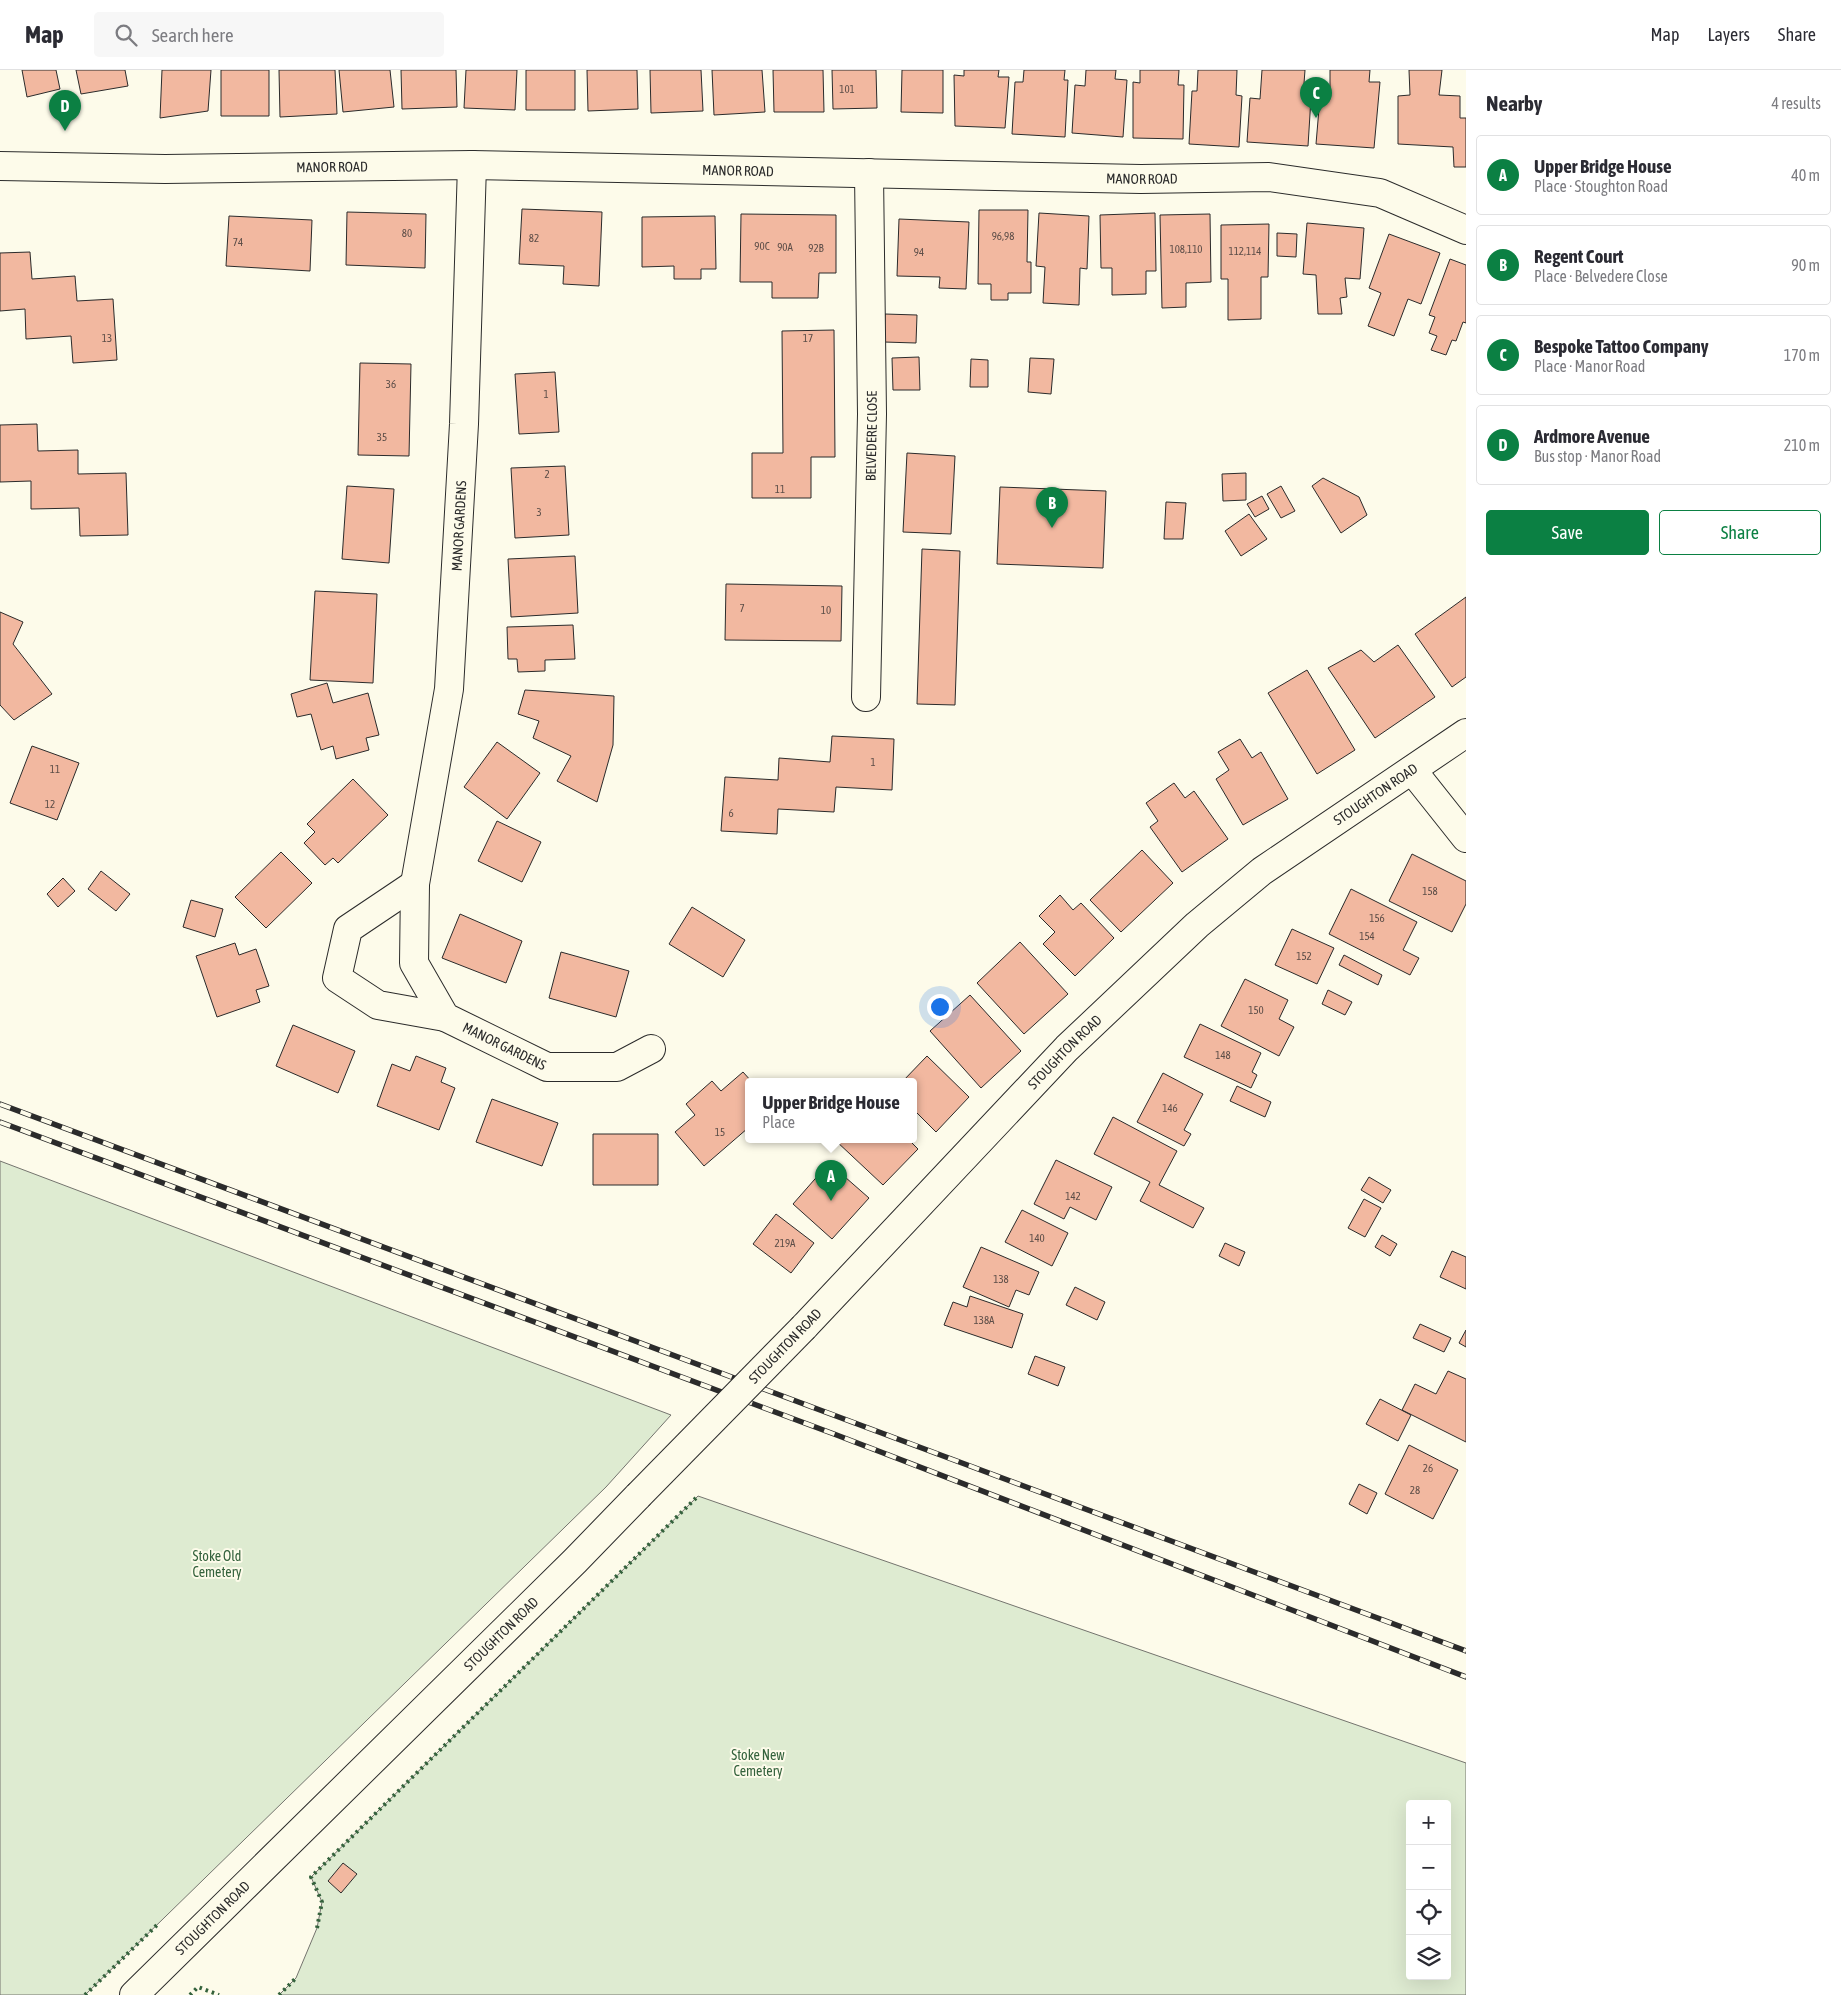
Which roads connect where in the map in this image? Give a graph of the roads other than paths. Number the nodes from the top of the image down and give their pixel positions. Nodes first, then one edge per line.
1 (472, 165) junction
2 (0, 166) edge
3 (869, 173) junction
4 (1466, 230) edge
5 (866, 697) dead end
6 (1466, 733) edge
7 (1412, 770) junction
8 (1466, 838) edge
9 (415, 884) junction
10 (445, 1017) junction
11 (651, 1049) dead end
12 (134, 1995) edge

1 - 2 street, MANOR ROAD
1 - 3 street, MANOR ROAD
1 - 9 street, MANOR GARDENS
3 - 4 street, MANOR ROAD
3 - 5 street, BELVEDERE CLOSE
6 - 7 street, STOUGHTON ROAD
7 - 8 street
7 - 12 street, STOUGHTON ROAD, bridge
9 - 10 street, MANOR GARDENS
9 - 10 street, MANOR GARDENS
10 - 11 street, MANOR GARDENS

